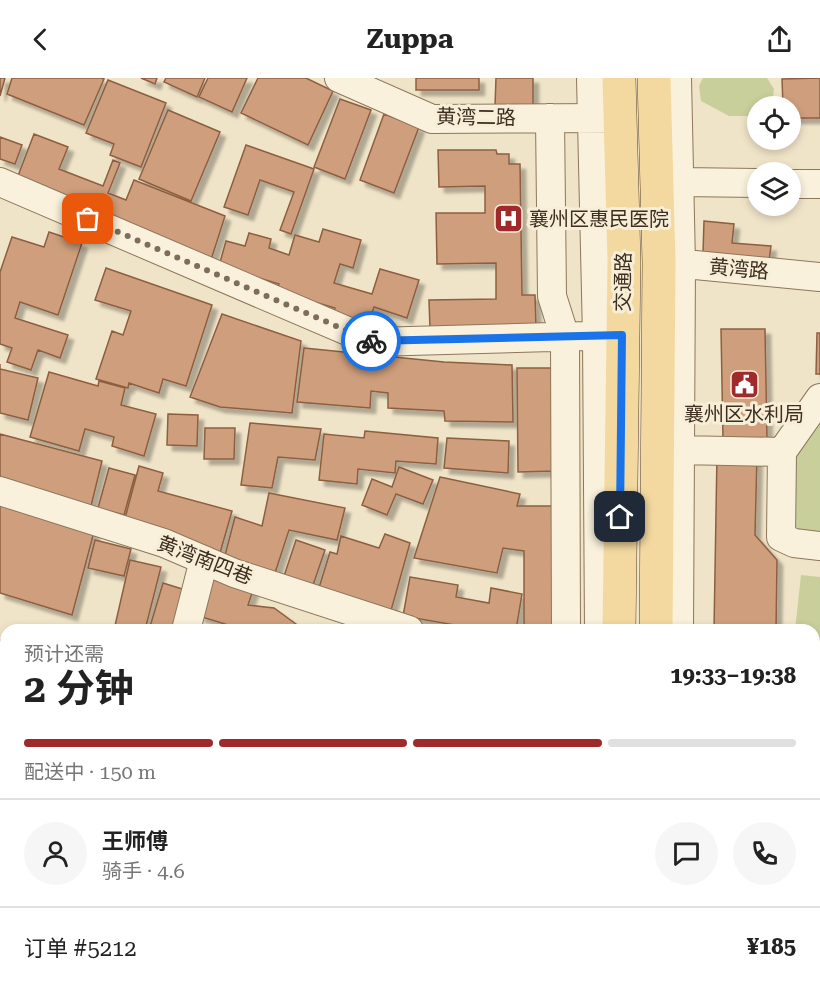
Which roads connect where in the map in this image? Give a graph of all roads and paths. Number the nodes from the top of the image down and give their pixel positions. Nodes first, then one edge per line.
1 (339, 78) edge
2 (591, 78) edge
3 (619, 78) edge
4 (654, 78) edge
5 (677, 78) edge
6 (550, 118) junction
7 (606, 118) junction
8 (0, 182) edge
9 (680, 182) junction
10 (747, 183) edge
11 (801, 184) edge
12 (820, 184) edge
13 (670, 263) junction
14 (820, 277) edge
15 (609, 336) junction
16 (565, 337) junction
17 (820, 398) edge
18 (680, 450) junction
19 (782, 452) junction
20 (0, 490) edge
21 (820, 546) edge
22 (204, 560) junction
23 (188, 624) edge
24 (371, 624) edge
25 (566, 624) edge
26 (599, 624) edge
27 (619, 624) edge
28 (656, 624) edge
29 (679, 624) edge

1 - 6 street, 黄湾二路
2 - 7 street
3 - 7 main road, 交通路
4 - 13 main road, 交通路
5 - 9 street
6 - 7 street, 黄湾二路
6 - 16 street
7 - 15 main road, 交通路
8 - 16 street
9 - 10 street
9 - 13 street
11 - 12 street
13 - 14 street, 黄湾路
13 - 18 street
13 - 28 main road, 交通路
15 - 16 street
15 - 26 street
15 - 27 main road, 交通路
16 - 25 street
17 - 19 street
18 - 19 street
18 - 29 street
19 - 21 street
20 - 22 street, 黄湾南四巷
22 - 23 street
22 - 24 street, 黄湾南四巷

